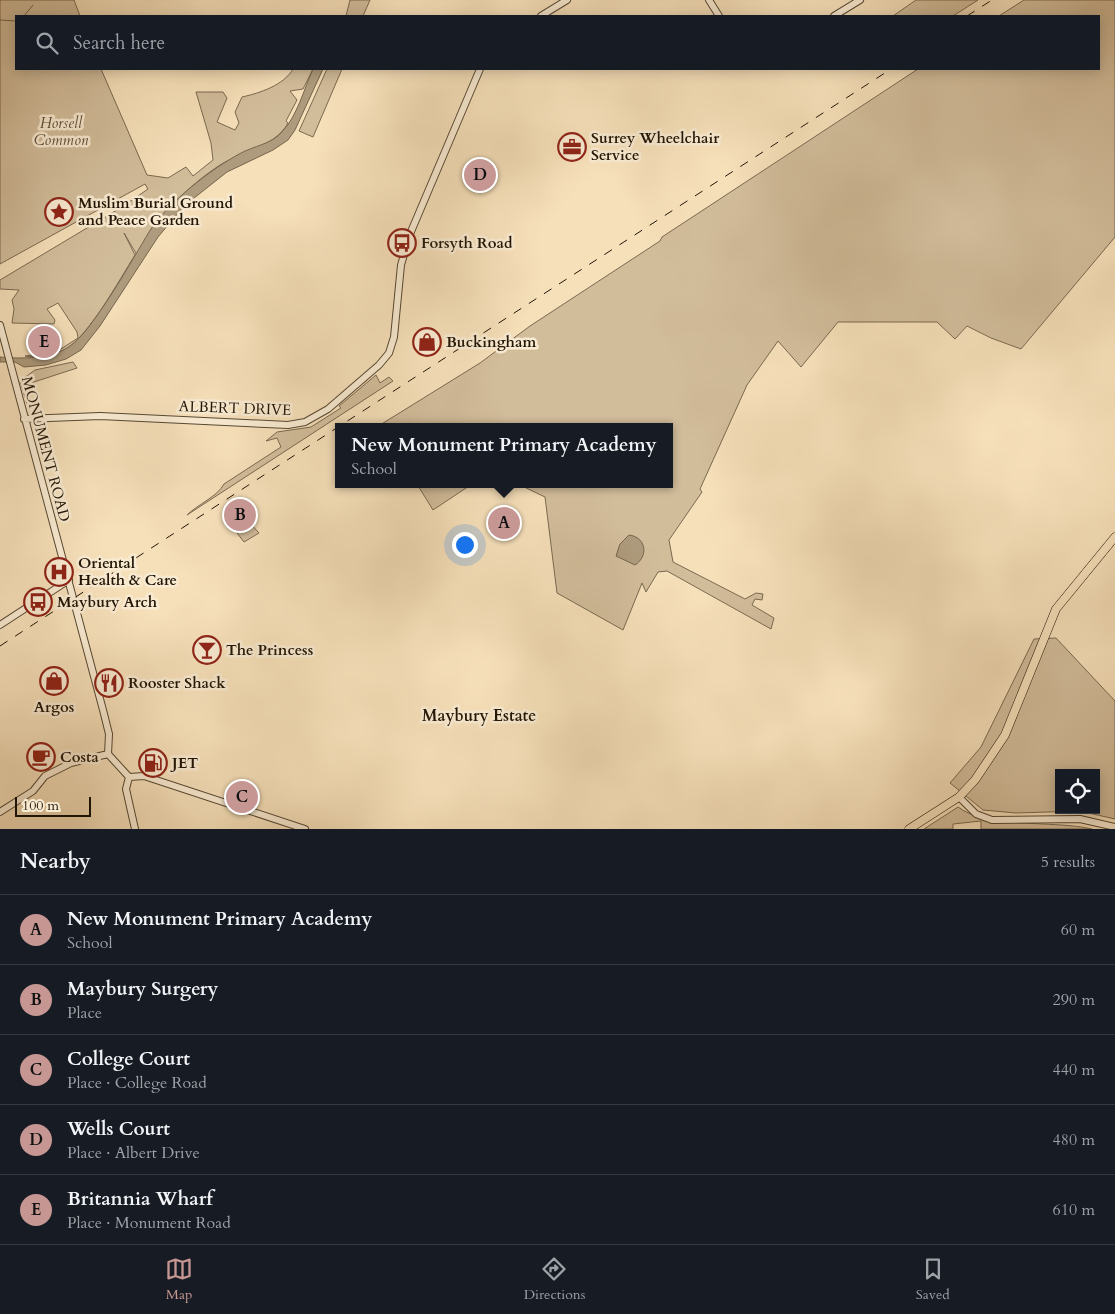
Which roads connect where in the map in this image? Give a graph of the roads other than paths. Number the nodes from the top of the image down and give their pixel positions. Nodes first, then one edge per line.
1 (567, 0) edge
2 (708, 0) edge
3 (860, 0) edge
4 (543, 15) edge
5 (718, 15) edge
6 (836, 15) edge
7 (480, 70) edge
8 (0, 325) edge
9 (24, 419) junction
10 (1115, 537) edge
11 (69, 580) junction
12 (0, 625) edge
13 (108, 754) junction
14 (129, 777) junction
15 (959, 797) junction
16 (0, 812) edge
17 (1115, 827) edge
18 (135, 829) edge
19 (305, 829) edge
20 (909, 829) edge

1 - 4 street
2 - 5 street
3 - 6 street
7 - 9 street, ALBERT DRIVE
8 - 9 street, MONUMENT ROAD
9 - 11 street, MONUMENT ROAD
10 - 15 main road
11 - 12 street
11 - 13 street, MONUMENT ROAD
13 - 14 street
13 - 16 street
14 - 18 street
14 - 19 street
15 - 17 street
15 - 20 main road

